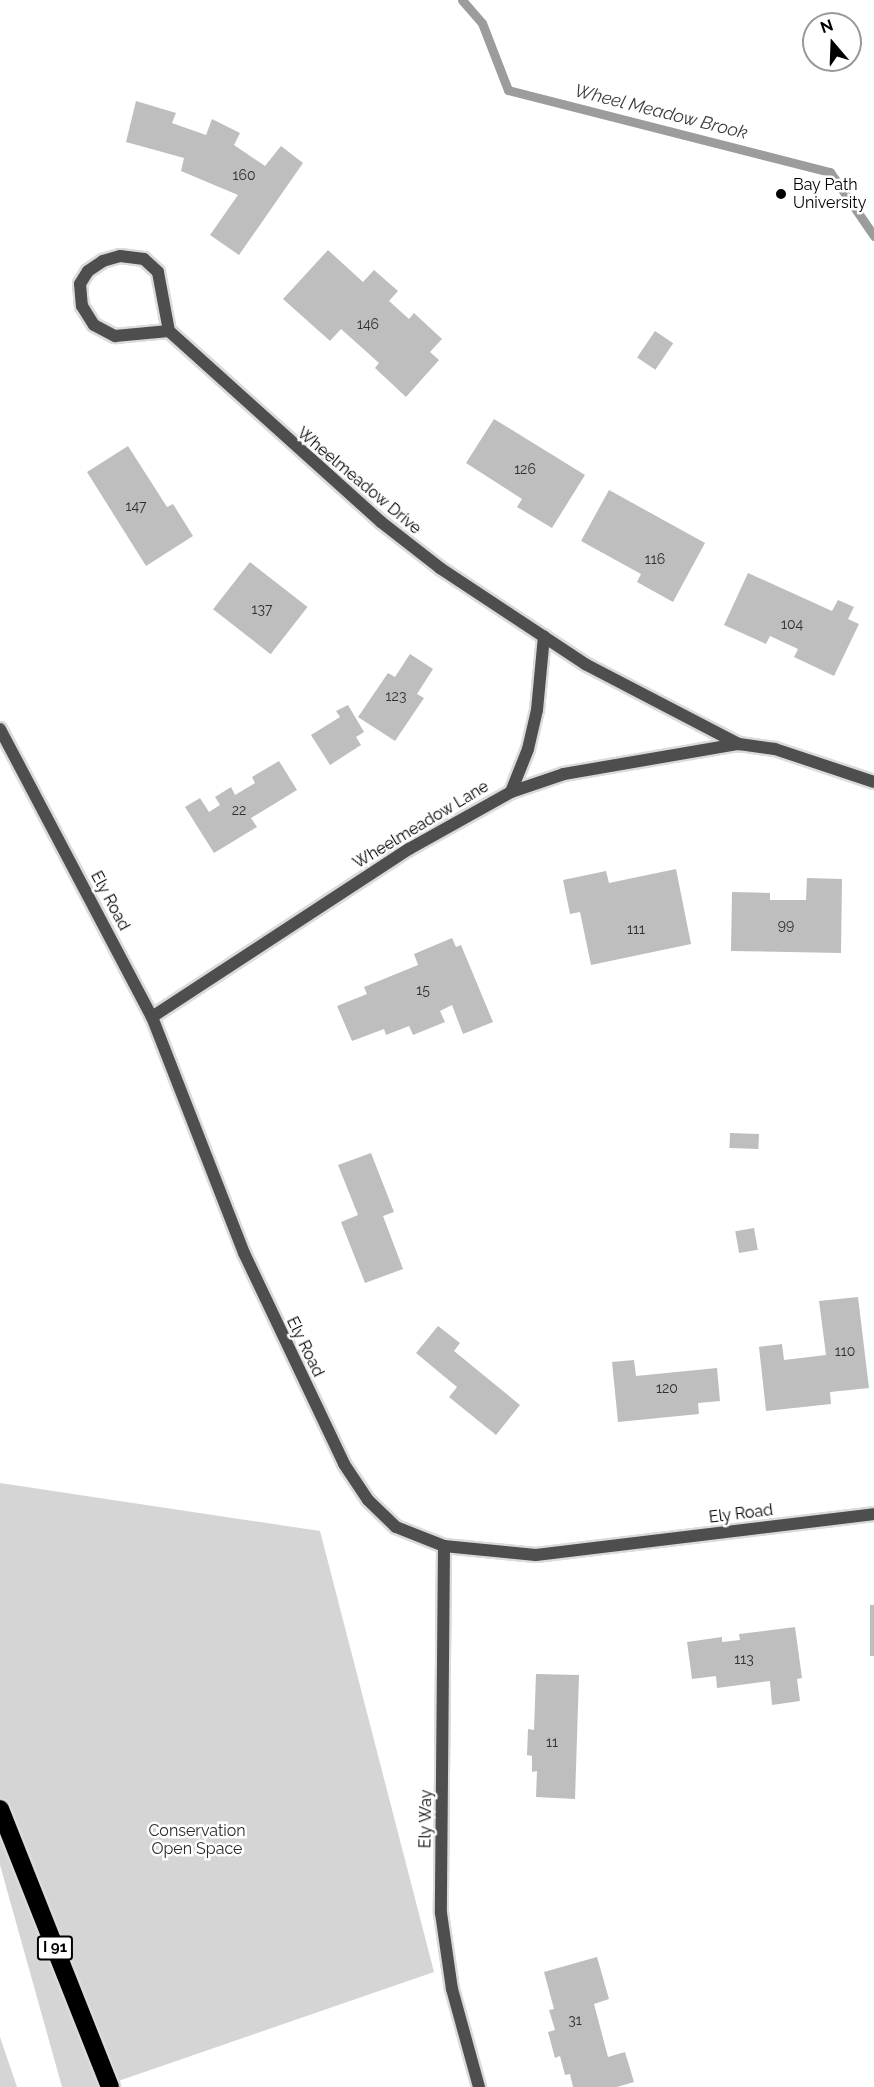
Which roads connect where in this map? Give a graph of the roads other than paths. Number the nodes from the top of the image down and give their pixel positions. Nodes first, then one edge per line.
1 (169, 331) junction
2 (544, 636) junction
3 (0, 729) edge
4 (740, 744) junction
5 (874, 782) edge
6 (511, 792) junction
7 (152, 1017) junction
8 (874, 1514) edge
9 (444, 1546) junction
10 (0, 1809) edge
11 (110, 2087) edge
12 (479, 2087) edge

1 - 1 street
1 - 2 street, Wheelmeadow Drive
2 - 4 street, Wheelmeadow Drive
2 - 6 street
3 - 7 street, Ely Road
4 - 5 street, Wheelmeadow Drive
4 - 6 street, Wheelmeadow Lane
6 - 7 street, Wheelmeadow Lane
7 - 9 street, Ely Road
8 - 9 street, Ely Road
9 - 12 street, Ely Way
10 - 11 highway, I 91

